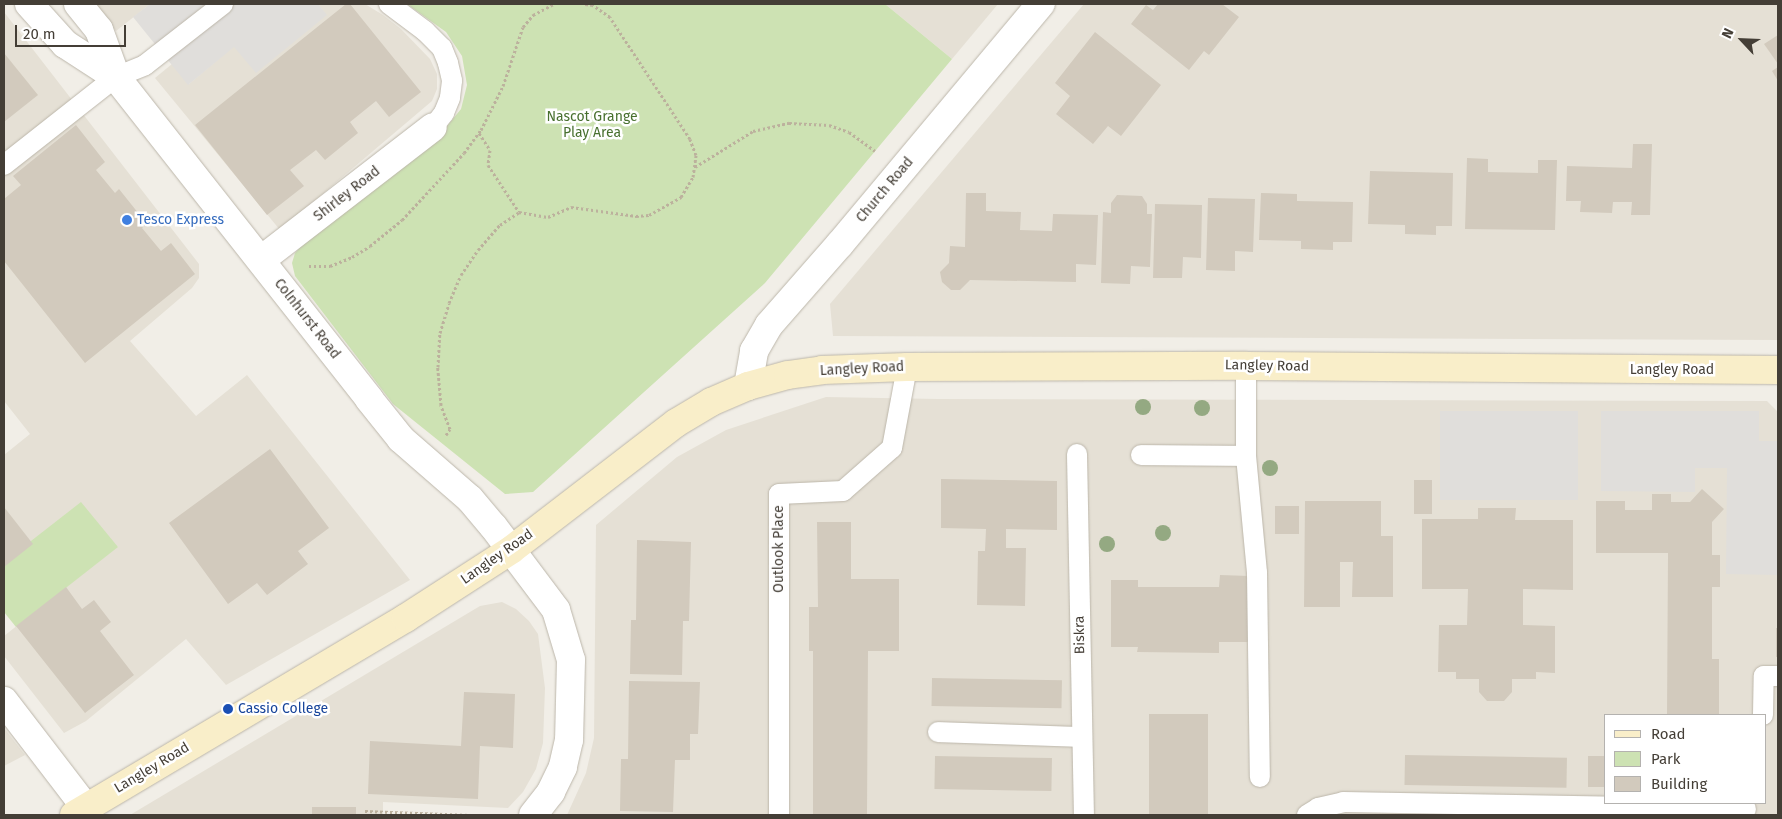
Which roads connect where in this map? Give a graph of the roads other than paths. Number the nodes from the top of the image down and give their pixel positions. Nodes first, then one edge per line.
1 (28, 4) edge
2 (78, 4) edge
3 (224, 4) edge
4 (389, 4) edge
5 (1041, 4) edge
6 (116, 77) junction
7 (433, 127) joint
8 (4, 165) edge
9 (261, 260) junction
10 (1246, 366) junction
11 (907, 367) junction
12 (1778, 370) edge
13 (748, 386) junction
14 (1076, 454) dead end
15 (1141, 455) dead end
16 (1246, 456) junction
17 (511, 550) junction
18 (1778, 676) edge
19 (4, 701) edge
20 (1763, 714) edge
21 (938, 732) dead end
22 (1082, 737) junction
23 (1260, 777) dead end
24 (1746, 810) dead end
25 (80, 812) edge
26 (533, 815) edge
27 (779, 815) edge
28 (1084, 815) edge
29 (1307, 815) edge

1 - 6 street, Colnhurst Road
2 - 6 street, Colnhurst Road
3 - 6 lane
4 - 7 lane
5 - 13 street, Church Road
6 - 8 lane
6 - 9 street, Colnhurst Road
7 - 9 street, Shirley Road
9 - 17 street, Colnhurst Road
10 - 11 street, Langley Road
10 - 12 street, Langley Road
10 - 16 lane
11 - 13 street, Langley Road
11 - 27 lane, Outlook Place
13 - 17 street, Langley Road
14 - 22 lane, Biskra
15 - 16 lane
16 - 23 lane
17 - 25 street, Langley Road
17 - 26 street, Colnhurst Road
18 - 20 lane
19 - 25 street
21 - 22 lane
22 - 28 lane, Biskra
24 - 29 lane

